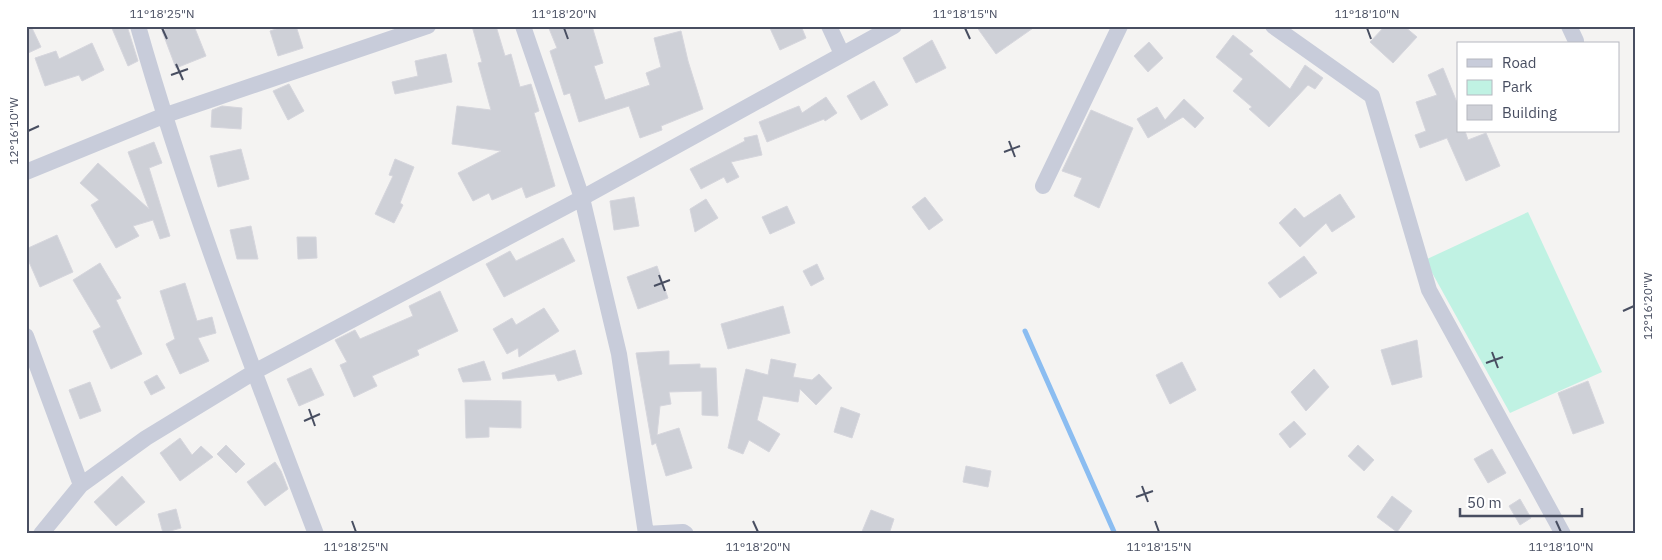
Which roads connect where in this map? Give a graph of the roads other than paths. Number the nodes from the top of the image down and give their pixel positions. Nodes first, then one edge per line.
1 (138, 26) edge
2 (428, 26) edge
3 (522, 26) edge
4 (829, 26) edge
5 (894, 26) edge
6 (1120, 26) edge
7 (1273, 26) edge
8 (842, 54) junction
9 (163, 116) junction
10 (26, 172) edge
11 (1043, 186) dead end
12 (582, 198) junction
13 (26, 336) edge
14 (254, 372) junction
15 (81, 485) junction
16 (41, 534) edge
17 (316, 534) edge
18 (646, 534) edge
19 (686, 534) edge
20 (1563, 534) edge

1 - 9 street
2 - 9 street
3 - 12 street
4 - 8 street
5 - 8 street
6 - 11 street
7 - 20 street
8 - 12 street
9 - 10 street
9 - 14 street
12 - 14 street
12 - 18 street
13 - 15 street
14 - 15 street
14 - 17 street
15 - 16 street
18 - 19 street

